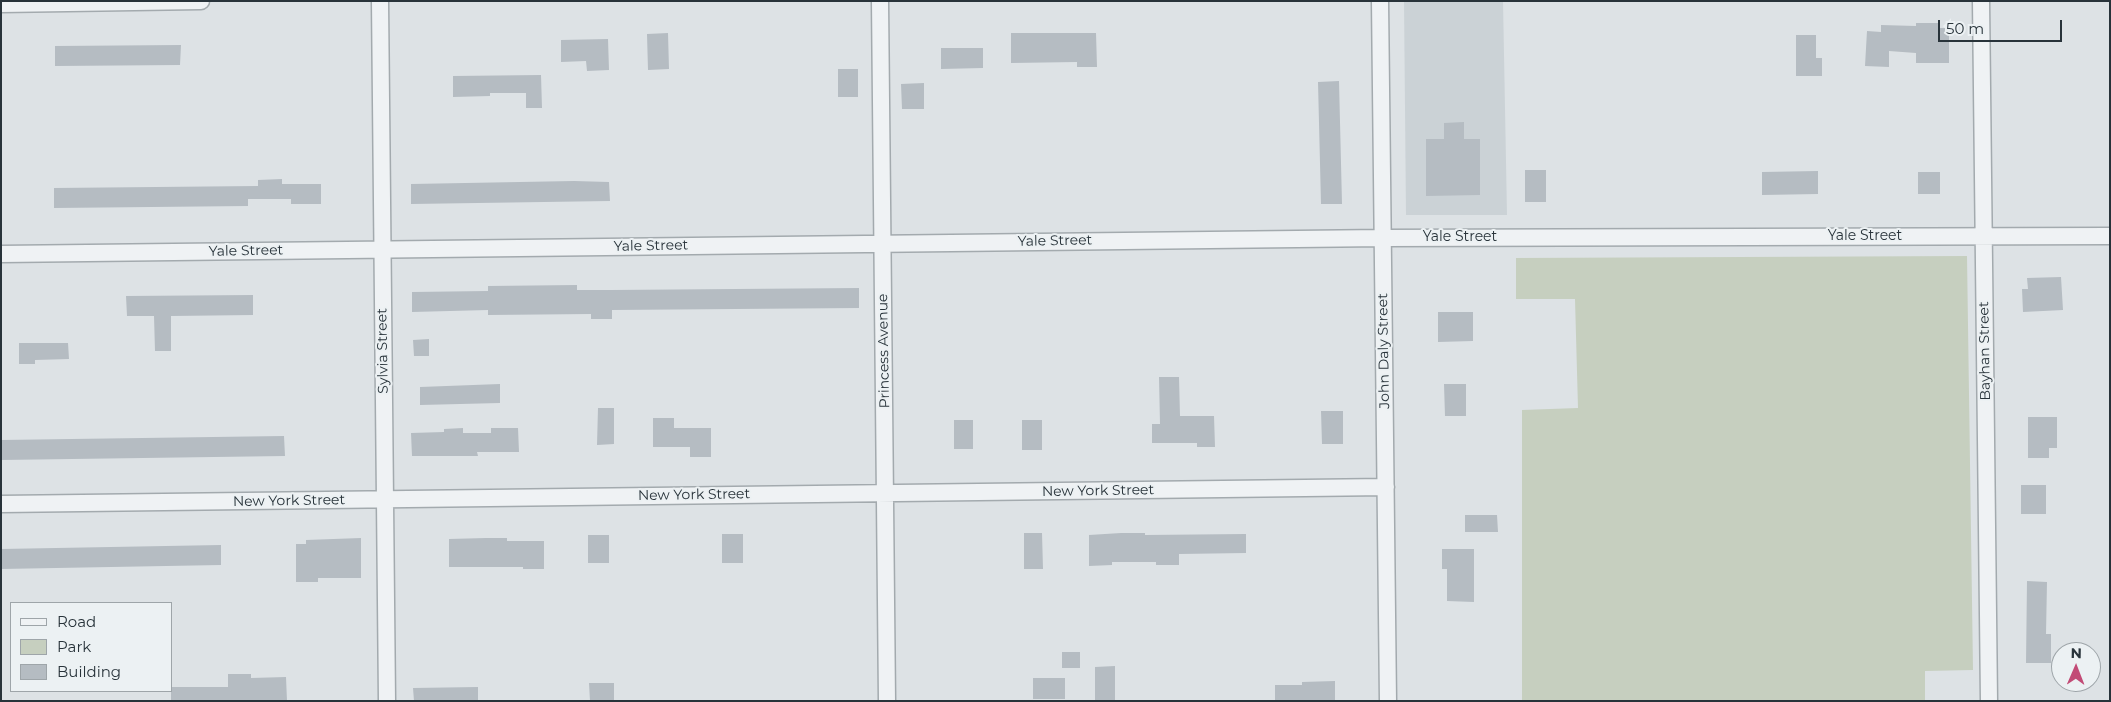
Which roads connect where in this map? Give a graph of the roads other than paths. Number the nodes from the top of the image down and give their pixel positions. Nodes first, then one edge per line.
1 (201, 1) edge
2 (380, 1) edge
3 (880, 1) edge
4 (1380, 1) edge
5 (1980, 1) edge
6 (1, 4) edge
7 (1983, 236) junction
8 (2110, 236) edge
9 (1383, 238) junction
10 (883, 244) junction
11 (382, 250) junction
12 (1, 254) edge
13 (1386, 487) junction
14 (885, 493) junction
15 (385, 500) junction
16 (1, 504) edge
17 (387, 701) edge
18 (887, 701) edge
19 (1388, 701) edge
20 (1989, 701) edge

1 - 6 street
2 - 11 street, Sylvia Street
3 - 10 street, Princess Avenue
4 - 9 street, John Daly Street
5 - 7 street, Bayhan Street
7 - 8 street, Yale Street
7 - 9 street, Yale Street
7 - 20 street, Bayhan Street
9 - 10 street, Yale Street
9 - 13 street, John Daly Street
10 - 11 street, Yale Street
10 - 14 street, Princess Avenue
11 - 12 street, Yale Street
11 - 15 street, Sylvia Street
13 - 14 street, New York Street
13 - 19 street, John Daly Street
14 - 15 street, New York Street
14 - 18 street, Princess Avenue
15 - 16 street, New York Street
15 - 17 street, Sylvia Street

